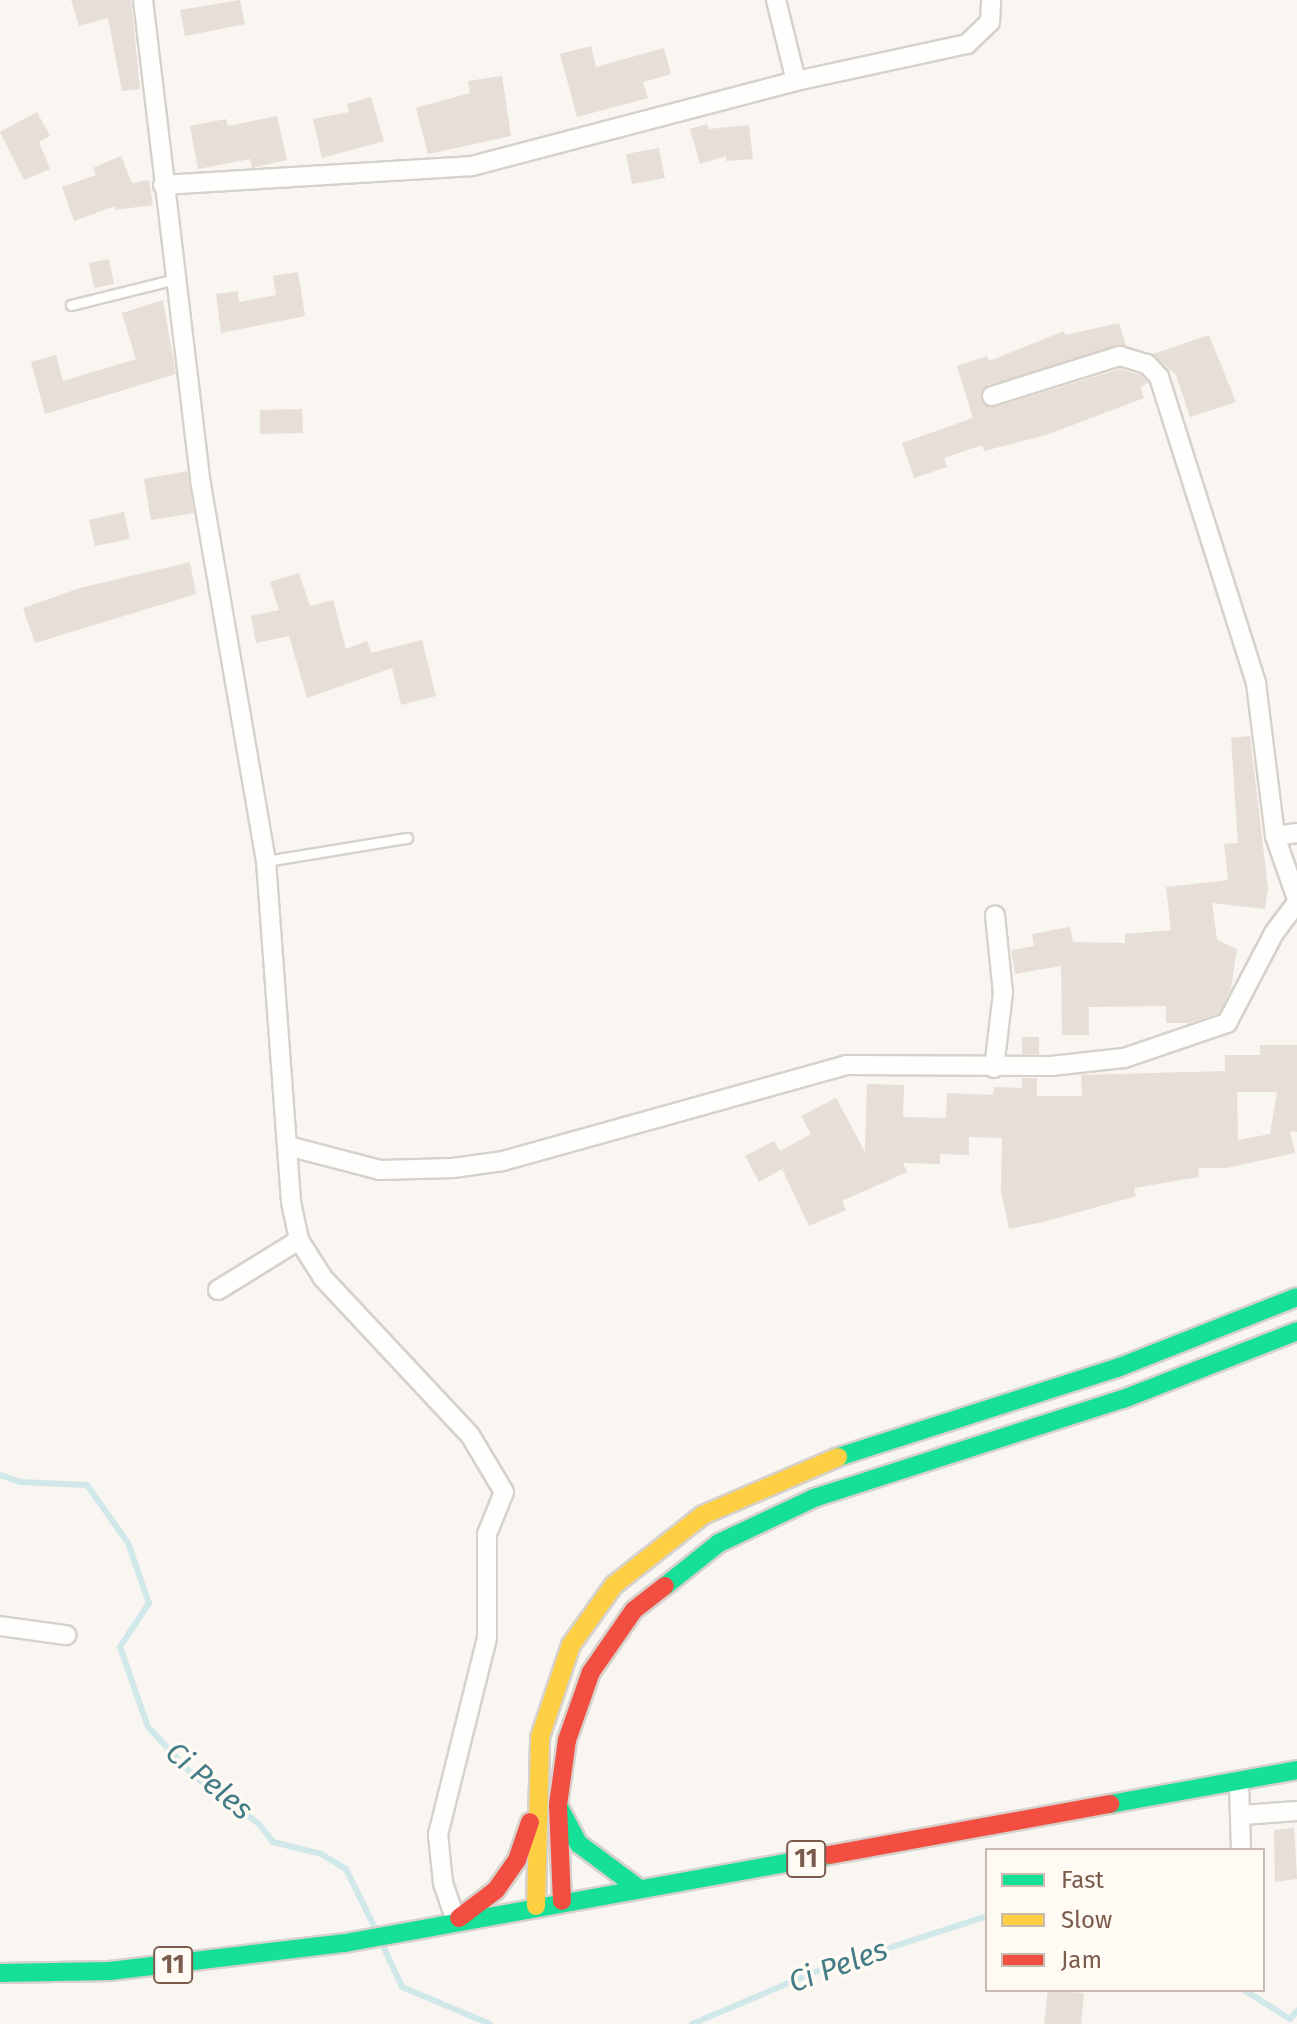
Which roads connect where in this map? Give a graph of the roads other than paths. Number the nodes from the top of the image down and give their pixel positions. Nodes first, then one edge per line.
1 (143, 0) edge
2 (776, 0) edge
3 (991, 0) edge
4 (796, 81) junction
5 (163, 185) junction
6 (176, 279) junction
7 (71, 305) dead end
8 (992, 396) dead end
9 (1297, 833) edge
10 (1275, 836) junction
11 (407, 838) dead end
12 (266, 861) junction
13 (1297, 901) edge
14 (995, 915) dead end
15 (994, 1068) junction
16 (288, 1146) junction
17 (299, 1240) junction
18 (218, 1290) dead end
19 (1297, 1297) edge
20 (1297, 1331) edge
21 (0, 1626) edge
22 (66, 1635) dead end
23 (1297, 1770) edge
24 (1239, 1783) junction
25 (558, 1805) junction
26 (536, 1806) junction
27 (1297, 1811) edge
28 (1242, 1815) junction
29 (1241, 1848) edge
30 (637, 1887) junction
31 (562, 1901) junction
32 (536, 1906) junction
33 (456, 1921) junction
34 (0, 1973) edge

1 - 5 street
2 - 4 street
3 - 4 street
4 - 5 street
5 - 6 street
6 - 7 lane
6 - 12 street
8 - 10 street
9 - 10 street
10 - 13 street
11 - 12 lane
12 - 16 street
13 - 15 street
14 - 15 street
15 - 16 street
16 - 17 street
17 - 18 street
17 - 33 street
19 - 26 highway
20 - 25 highway
21 - 22 street
23 - 24 highway, 11
24 - 28 street
24 - 30 highway, 11
25 - 30 highway
25 - 31 highway
26 - 32 highway
26 - 33 highway
27 - 28 street
28 - 29 street
30 - 31 highway, 11
31 - 32 highway, 11
32 - 33 highway, 11
33 - 34 highway, 11

